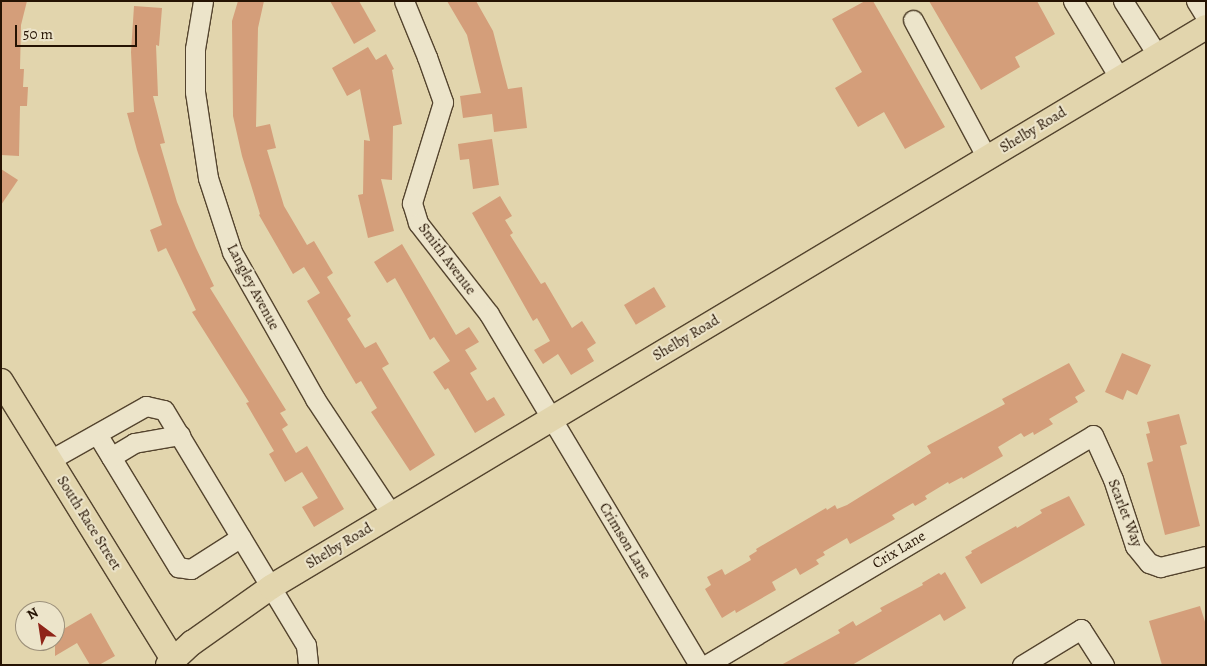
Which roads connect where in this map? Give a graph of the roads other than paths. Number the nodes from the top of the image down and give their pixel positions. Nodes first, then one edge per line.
1 (203, 1) edge
2 (404, 1) edge
3 (1074, 1) edge
4 (1196, 1) edge
5 (1126, 2) edge
6 (1206, 17) edge
7 (914, 20) dead end
8 (1206, 27) edge
9 (1158, 56) junction
10 (1120, 79) junction
11 (988, 158) junction
12 (1, 381) edge
13 (552, 418) junction
14 (97, 434) junction
15 (1093, 434) joint
16 (180, 435) junction
17 (111, 456) junction
18 (50, 460) junction
19 (392, 515) junction
20 (241, 537) junction
21 (1206, 556) edge
22 (271, 587) junction
23 (173, 663) edge
24 (308, 665) edge
25 (699, 665) edge
26 (706, 665) edge
27 (1022, 665) edge
28 (1104, 665) edge

1 - 19 street, Langley Avenue
2 - 13 street, Smith Avenue
3 - 10 street
4 - 6 street
5 - 9 street
7 - 11 street
8 - 9 main road, Shelby Road
9 - 10 main road, Shelby Road
10 - 11 main road, Shelby Road
11 - 13 main road, Shelby Road
12 - 18 main road, South Race Street
13 - 19 main road, Shelby Road
13 - 25 street, Crimson Lane
14 - 16 street
14 - 17 street
14 - 18 street
15 - 21 street, Scarlet Way
15 - 26 street, Crix Lane
16 - 17 street
16 - 20 street
17 - 20 street
18 - 23 main road, South Race Street
19 - 22 main road, Shelby Road
20 - 22 street
22 - 23 main road, Shelby Road
22 - 24 street
27 - 28 street

